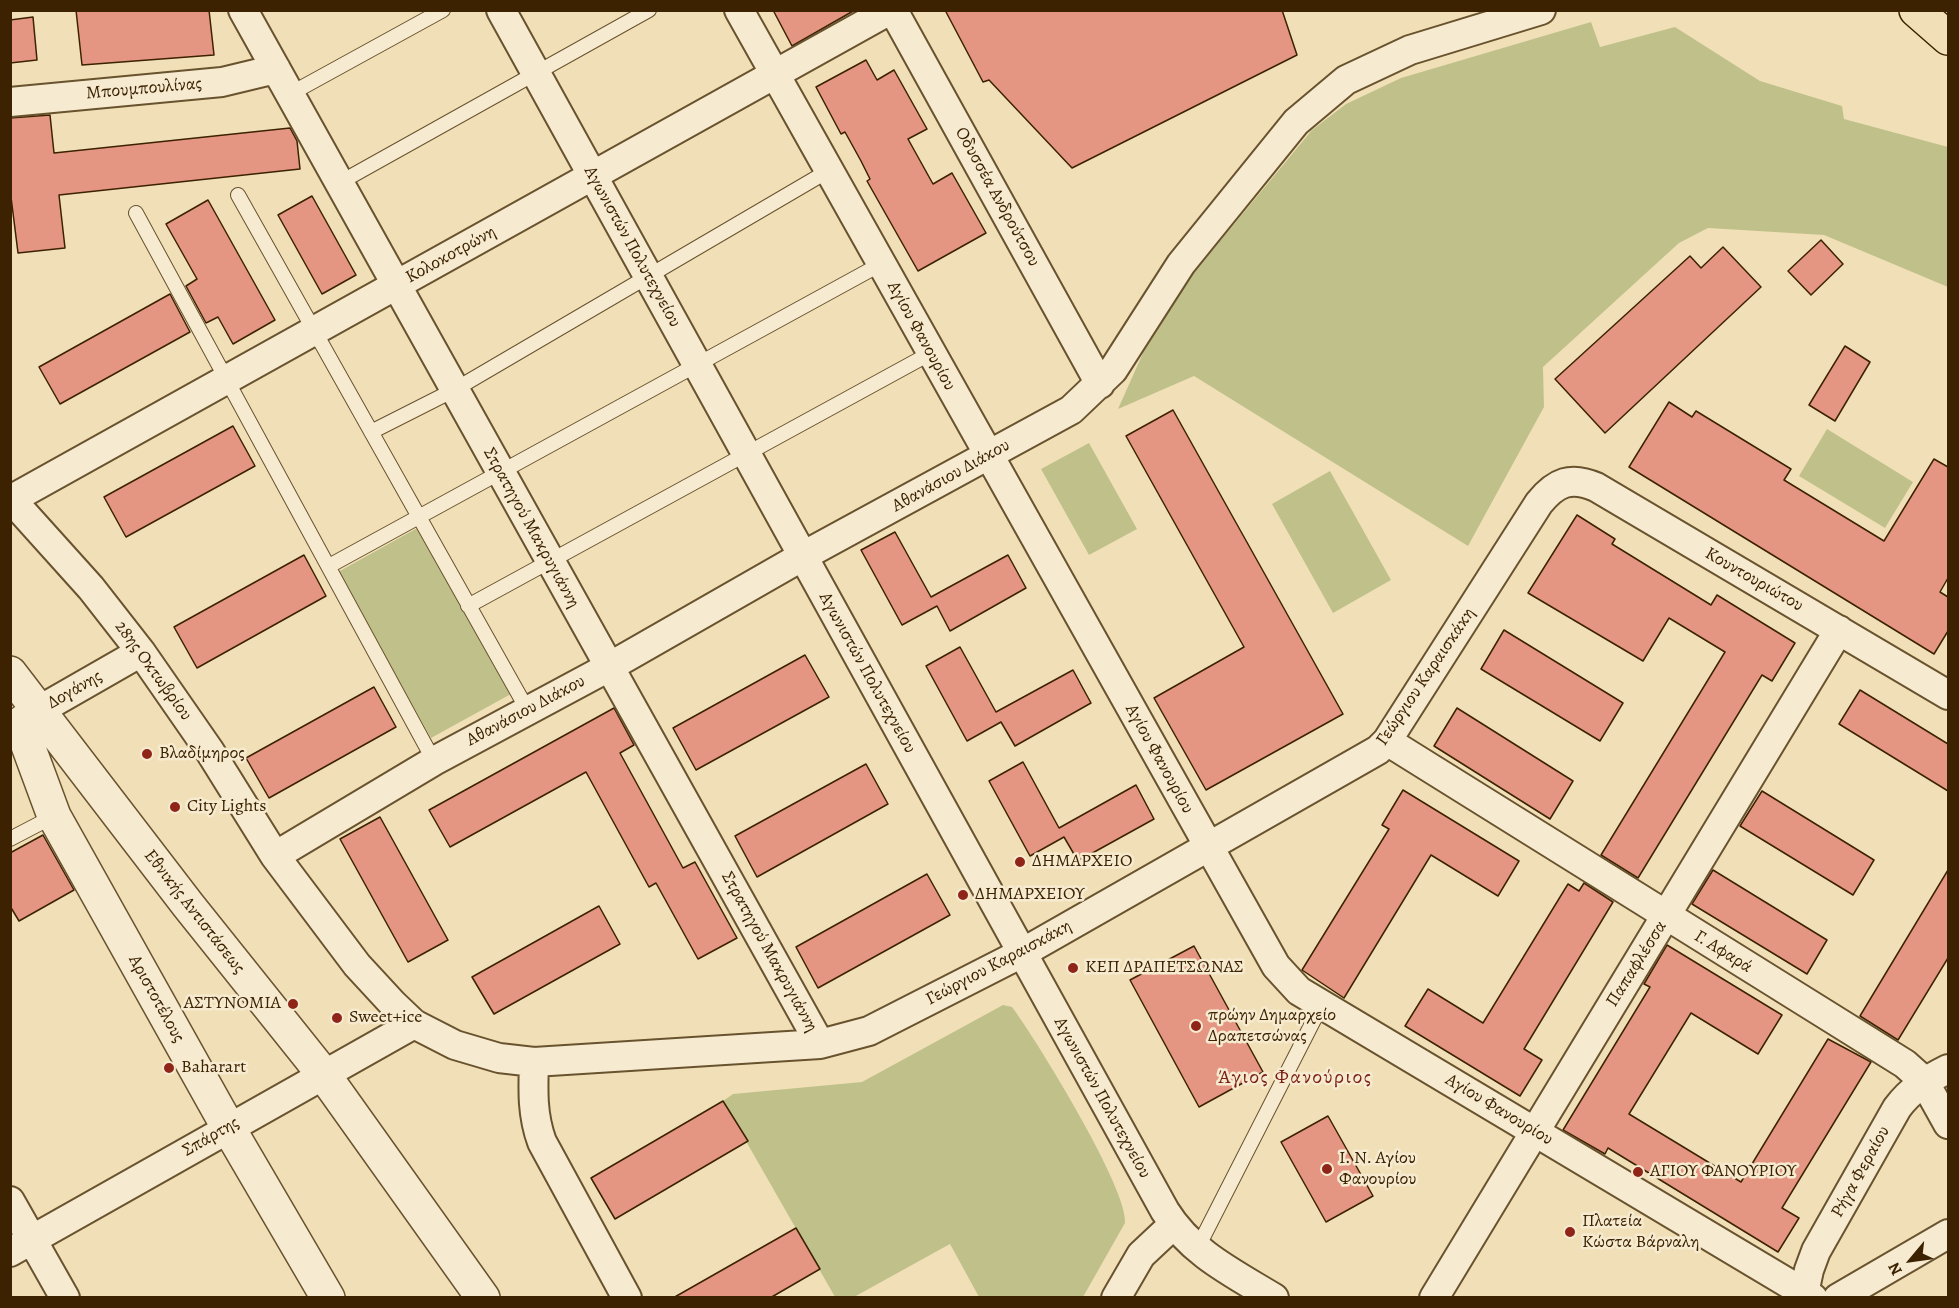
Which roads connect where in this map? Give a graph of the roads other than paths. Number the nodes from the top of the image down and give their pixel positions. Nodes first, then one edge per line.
1 (243, 10) edge
2 (443, 10) edge
3 (501, 10) edge
4 (649, 10) edge
5 (739, 10) edge
6 (892, 10) edge
7 (1541, 10) edge
8 (1916, 10) edge
9 (1948, 38) edge
10 (276, 69) junction
11 (536, 73) junction
12 (775, 75) junction
13 (290, 94) junction
14 (10, 102) edge
15 (828, 171) junction
16 (592, 176) junction
17 (339, 183) junction
18 (238, 195) dead end
19 (136, 213) dead end
20 (881, 264) junction
21 (648, 276) junction
22 (396, 286) junction
23 (314, 331) junction
24 (931, 353) junction
25 (697, 364) junction
26 (227, 380) junction
27 (1100, 384) junction
28 (454, 390) junction
29 (371, 432) junction
30 (745, 453) junction
31 (988, 456) junction
32 (501, 473) junction
33 (1556, 485) joint
34 (11, 499) edge
35 (418, 517) junction
36 (803, 556) junction
37 (550, 561) junction
38 (329, 566) junction
39 (468, 606) junction
40 (1839, 630) junction
41 (141, 652) junction
42 (609, 667) junction
43 (10, 673) edge
44 (1948, 695) edge
45 (527, 709) junction
46 (23, 721) edge
47 (1388, 741) junction
48 (435, 760) junction
49 (54, 816) junction
50 (10, 839) edge
51 (1209, 848) junction
52 (275, 856) junction
53 (1667, 917) junction
54 (1022, 953) junction
55 (1322, 1004) junction
56 (414, 1024) junction
57 (820, 1044) junction
58 (534, 1062) junction
59 (324, 1075) junction
60 (1936, 1075) edge
61 (1948, 1124) edge
62 (228, 1127) junction
63 (1535, 1131) junction
64 (10, 1201) edge
65 (1173, 1225) junction
66 (1948, 1234) edge
67 (21, 1246) edge
68 (1197, 1249) junction
69 (1806, 1296) edge
70 (65, 1298) edge
71 (328, 1298) edge
72 (483, 1298) edge
73 (627, 1298) edge
74 (1116, 1298) edge
75 (1274, 1298) edge
76 (1434, 1298) edge
77 (1838, 1298) edge

1 - 10 street, Στρατηγού Μακρυγιάννη
2 - 13 lane
3 - 11 street, Αγωνιστών Πολυτεχνείου
4 - 11 lane
5 - 12 street, Αγίου Φανουρίου
6 - 12 street, Κολοκοτρώνη
6 - 27 street, Οδυσσέα Ανδρούτσου
7 - 27 street, Αθανάσιου Διάκου
8 - 9 main road
10 - 13 street, Στρατηγού Μακρυγιάννη
10 - 14 street, Μπουμπουλίνας
11 - 16 street, Αγωνιστών Πολυτεχνείου
11 - 17 lane
12 - 15 street, Αγίου Φανουρίου
12 - 16 street, Κολοκοτρώνη
13 - 17 street, Στρατηγού Μακρυγιάννη
15 - 20 street, Αγίου Φανουρίου
15 - 21 lane
16 - 21 street, Αγωνιστών Πολυτεχνείου
16 - 22 street, Κολοκοτρώνη
17 - 22 street, Στρατηγού Μακρυγιάννη
18 - 23 lane
19 - 26 lane
20 - 24 street, Αγίου Φανουρίου
20 - 25 lane
21 - 25 street, Αγωνιστών Πολυτεχνείου
21 - 28 lane
22 - 23 street, Κολοκοτρώνη
22 - 28 street, Στρατηγού Μακρυγιάννη
23 - 26 street, Κολοκοτρώνη
23 - 29 lane
24 - 30 lane
24 - 31 street, Αγίου Φανουρίου
25 - 30 street, Αγωνιστών Πολυτεχνείου
25 - 32 lane
26 - 34 street, Κολοκοτρώνη
26 - 38 lane
27 - 31 street, Αθανάσιου Διάκου
28 - 29 lane
28 - 32 street, Στρατηγού Μακρυγιάννη
29 - 35 lane
30 - 36 street, Αγωνιστών Πολυτεχνείου
30 - 37 lane
31 - 36 street, Αθανάσιου Διάκου
31 - 51 street, Αγίου Φανουρίου
32 - 35 lane
32 - 37 street, Στρατηγού Μακρυγιάννη
33 - 40 street, Κουντουριώτου
33 - 47 street, Γεώργιου Καραισκάκη
34 - 41 street, 28ης Οκτωβρίου
35 - 38 lane
35 - 39 lane
36 - 42 street, Αθανάσιου Διάκου
36 - 54 street, Αγωνιστών Πολυτεχνείου
37 - 39 lane
37 - 42 street, Στρατηγού Μακρυγιάννη
38 - 48 lane
39 - 45 lane
40 - 44 street, Κουντουριώτου
40 - 53 street, Παπαφλέσσα
41 - 46 street, Δογάνης
41 - 52 street, 28ης Οκτωβρίου
42 - 45 street, Αθανάσιου Διάκου
42 - 57 street, Στρατηγού Μακρυγιάννη
43 - 46 street, Εθνικής Αντιστάσεως
45 - 48 street, Αθανάσιου Διάκου
46 - 49 street, Αριστοτέλους
46 - 59 street, Εθνικής Αντιστάσεως
47 - 51 street, Γεώργιου Καραισκάκη
47 - 53 street, Γ. Αφαρά
48 - 52 street, Αθανάσιου Διάκου
49 - 50 lane
49 - 62 street, Αριστοτέλους
51 - 54 street, Γεώργιου Καραισκάκη
51 - 55 street, Αγίου Φανουρίου
52 - 56 street, 28ης Οκτωβρίου
53 - 60 street, Γ. Αφαρά
53 - 63 street, Παπαφλέσσα
54 - 57 street, Γεώργιου Καραισκάκη
54 - 65 street, Αγωνιστών Πολυτεχνείου
55 - 63 street, Αγίου Φανουρίου
55 - 68 lane
56 - 58 street, Γεώργιου Καραισκάκη
56 - 59 street, Σπάρτης
57 - 58 street, Γεώργιου Καραισκάκη
58 - 73 street
59 - 62 street, Σπάρτης
59 - 72 street, Εθνικής Αντιστάσεως
60 - 61 street, Γ. Αφαρά
60 - 69 street, Ρήγα Φεραίου
62 - 67 street, Σπάρτης
62 - 71 street, Αριστοτέλους
63 - 69 street, Αγίου Φανουρίου
63 - 76 street, Παπαφλέσσα
64 - 67 street
65 - 68 street, Αγωνιστών Πολυτεχνείου
65 - 74 street
66 - 77 street
67 - 70 street
68 - 75 street, Αγωνιστών Πολυτεχνείου

